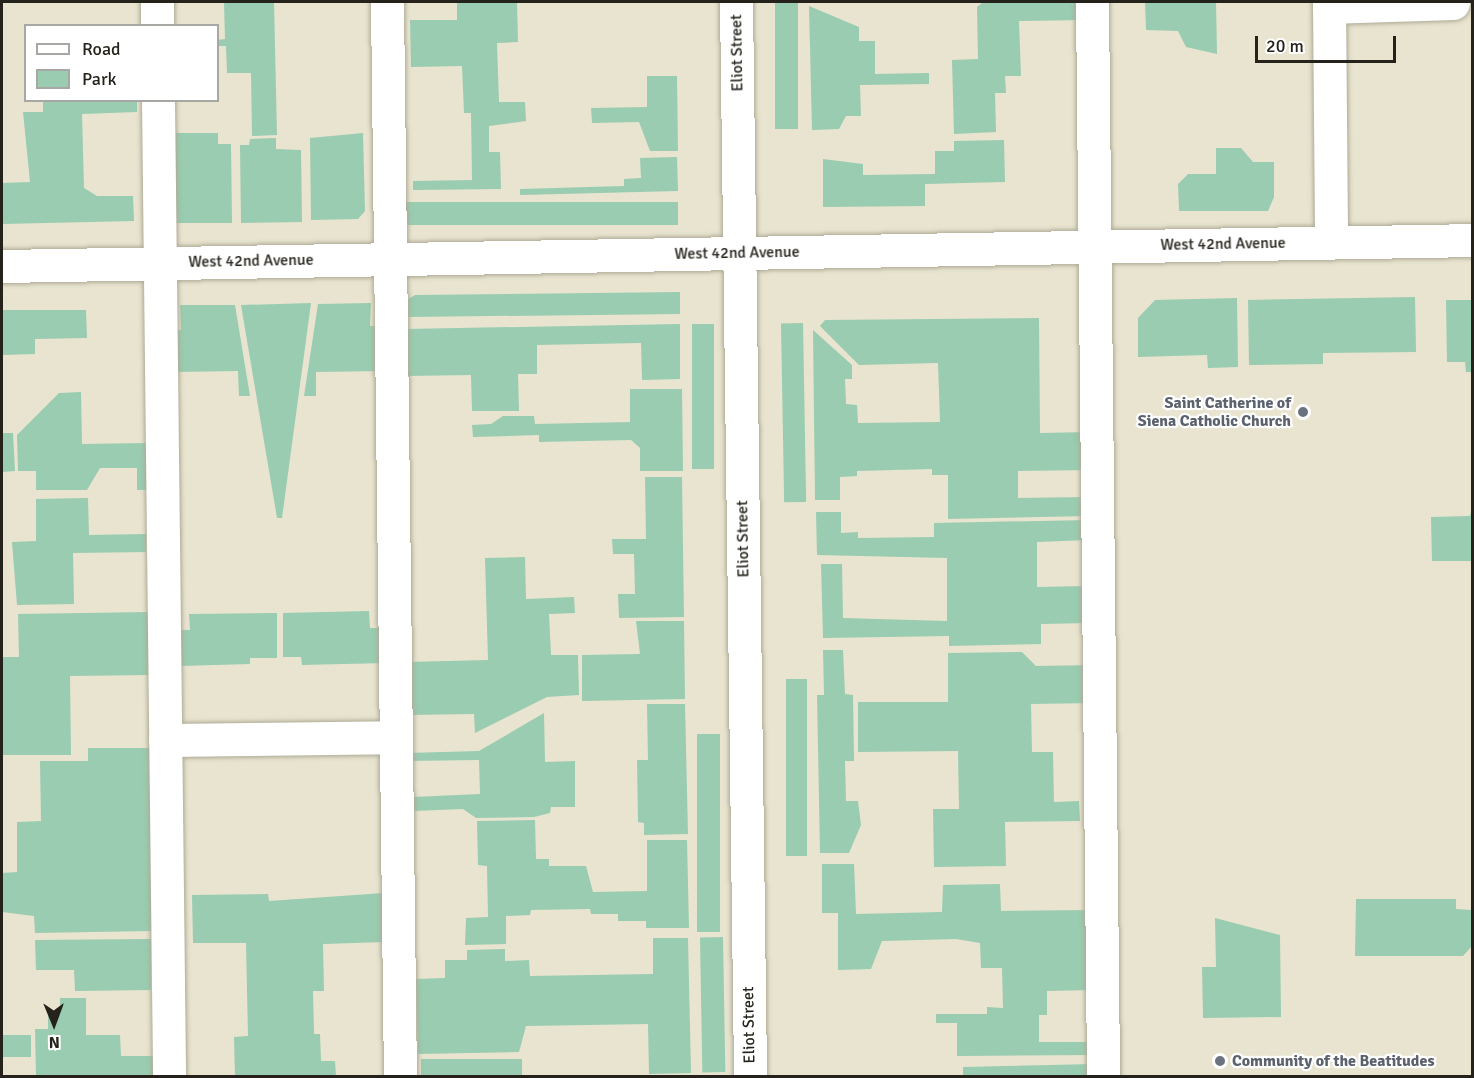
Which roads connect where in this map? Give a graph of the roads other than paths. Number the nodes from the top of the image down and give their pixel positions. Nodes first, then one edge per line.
1 (157, 2) edge
2 (387, 2) edge
3 (736, 2) edge
4 (1092, 2) edge
5 (1453, 3) dead end
6 (1329, 4) edge
7 (157, 24) edge
8 (158, 102) edge
9 (1473, 240) edge
10 (1331, 242) junction
11 (1095, 247) junction
12 (740, 253) junction
13 (390, 259) junction
14 (160, 263) junction
15 (2, 266) edge
16 (396, 737) junction
17 (165, 740) junction
18 (169, 1077) edge
19 (400, 1077) edge
20 (750, 1077) edge
21 (1103, 1077) edge

1 - 7 street
2 - 13 street
3 - 12 street, Eliot Street
4 - 11 street
5 - 6 street
6 - 10 street
8 - 14 street
9 - 10 street, West 42nd Avenue
10 - 11 street, West 42nd Avenue
11 - 12 street, West 42nd Avenue
11 - 21 street
12 - 13 street, West 42nd Avenue
12 - 20 street, Eliot Street
13 - 14 street, West 42nd Avenue
13 - 16 street
14 - 15 street, West 42nd Avenue
14 - 17 street
16 - 17 street
16 - 19 street
17 - 18 street

